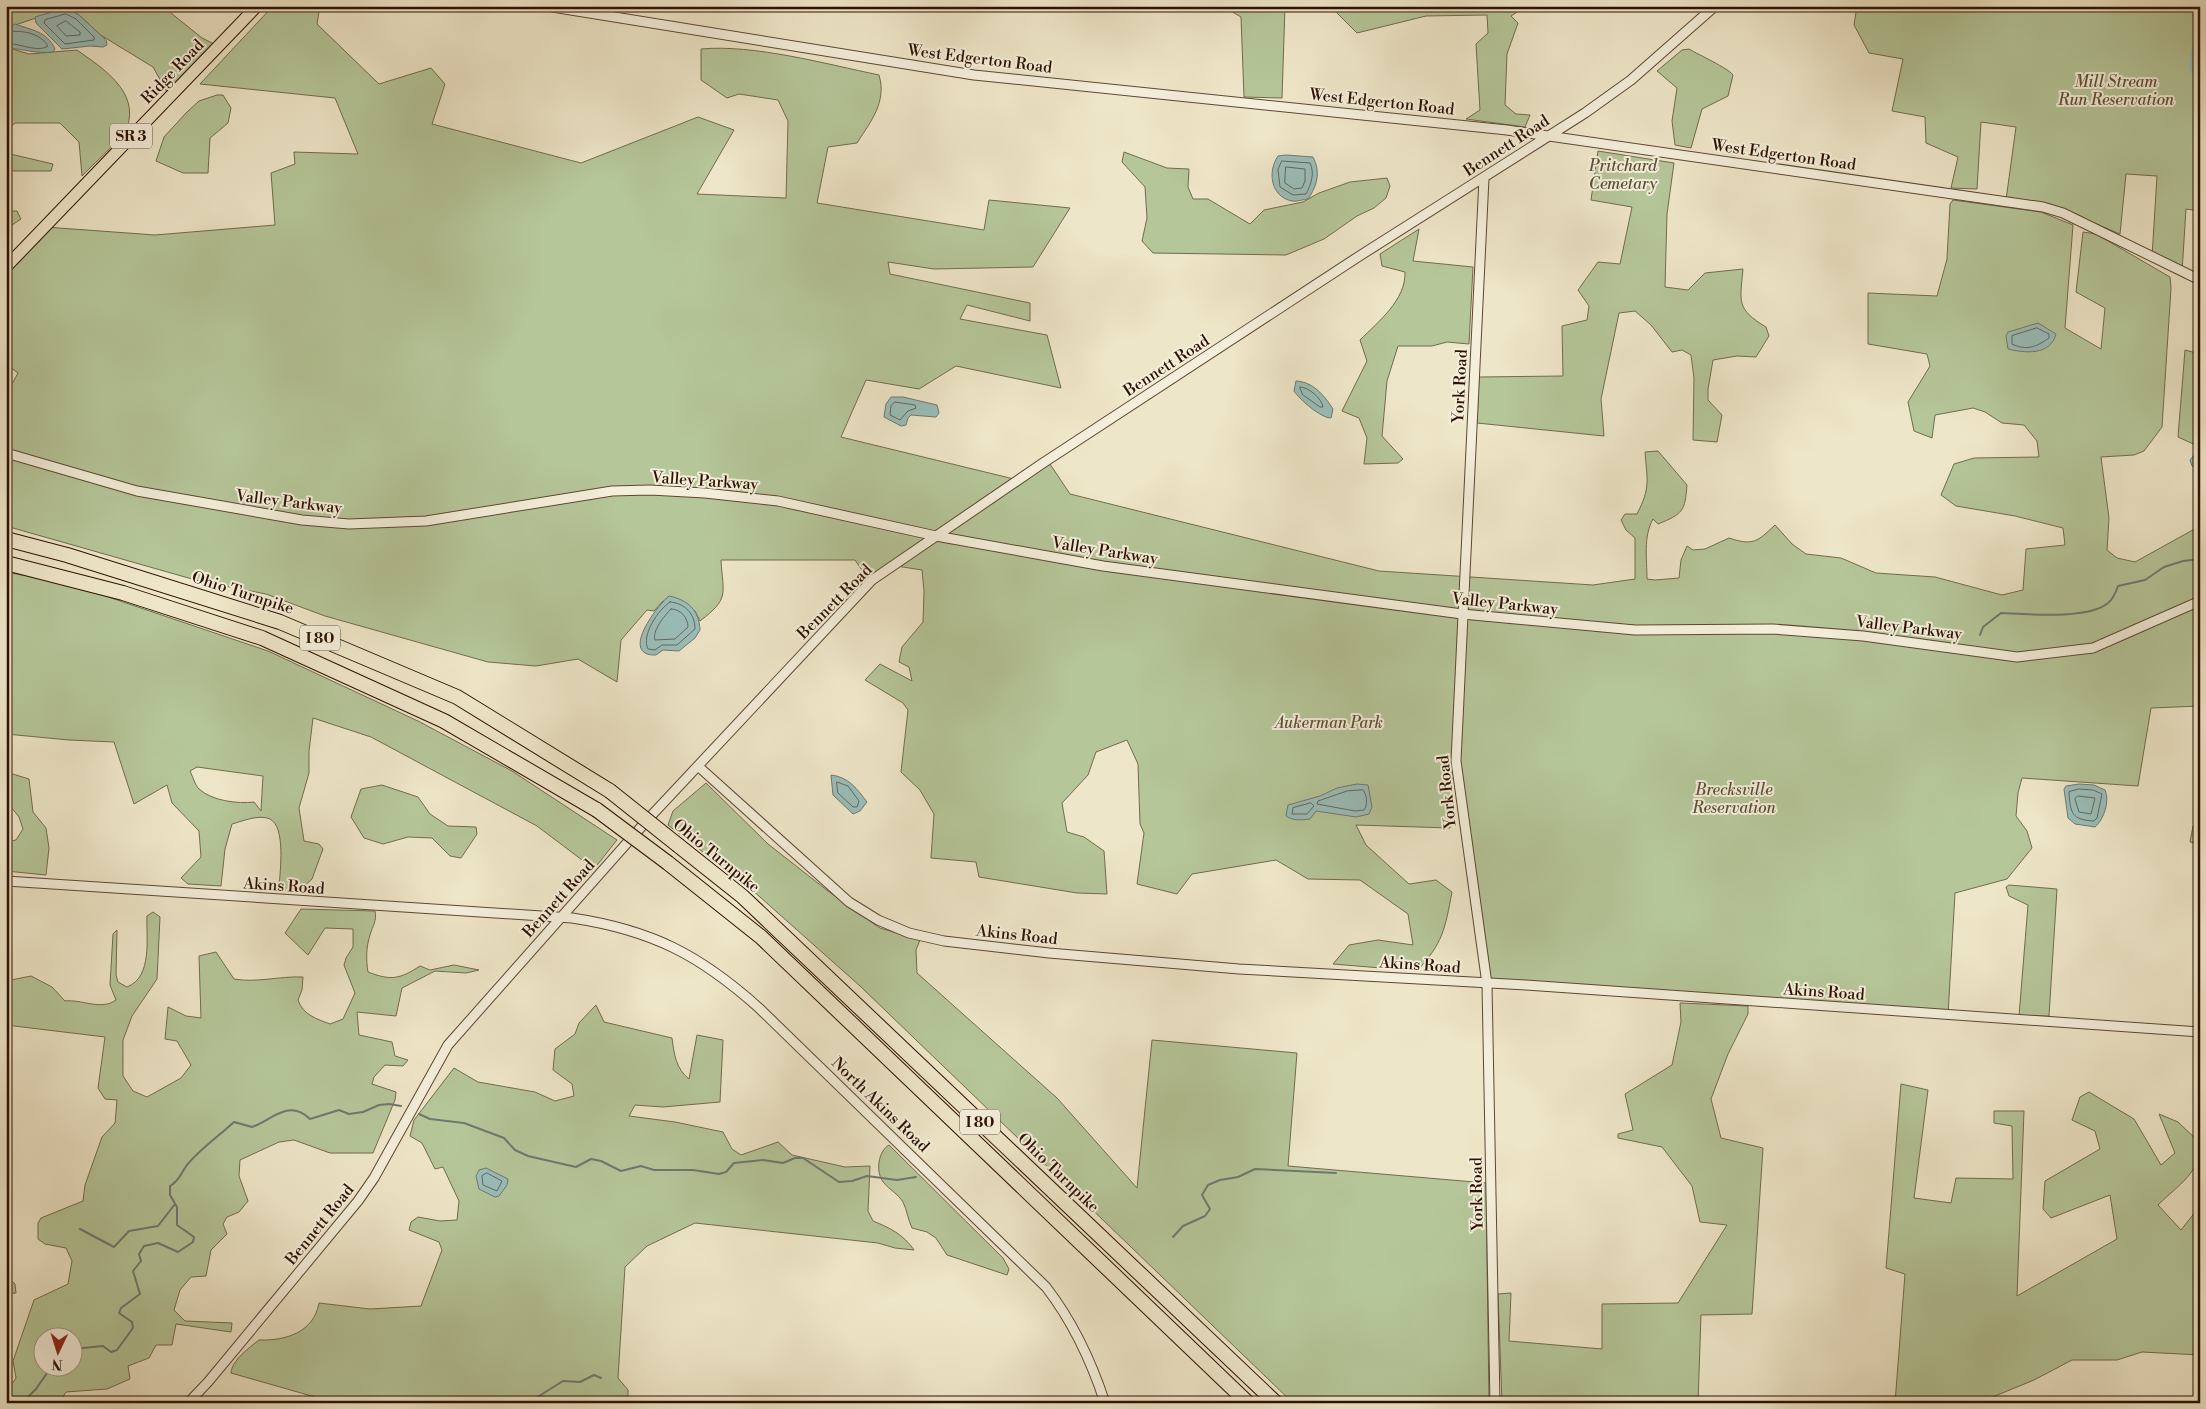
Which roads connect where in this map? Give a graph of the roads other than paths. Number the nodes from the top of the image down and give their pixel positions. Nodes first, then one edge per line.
1 (257, 6) edge
2 (546, 6) edge
3 (1714, 6) edge
4 (1545, 137) junction
5 (1484, 178) junction
6 (6, 267) edge
7 (2200, 280) edge
8 (6, 453) edge
9 (936, 536) junction
10 (6, 539) edge
11 (6, 563) edge
12 (2200, 601) edge
13 (1462, 614) junction
14 (699, 767) junction
15 (6, 881) edge
16 (561, 918) junction
17 (1487, 984) junction
18 (2200, 1032) edge
19 (188, 1403) edge
20 (1105, 1403) edge
21 (1248, 1403) edge
22 (1276, 1403) edge
23 (1495, 1403) edge

1 - 6 main road, Ridge Road / SR 3
2 - 4 street, West Edgerton Road
3 - 4 street, Bennett Road
4 - 5 street, Bennett Road
4 - 7 street, West Edgerton Road
5 - 9 street, Bennett Road
5 - 13 street, York Road
8 - 9 street, Valley Parkway
9 - 13 street, Valley Parkway
9 - 14 street, Bennett Road
10 - 22 highway, Ohio Turnpike / I 80, bridge
11 - 21 highway, I 80, bridge
12 - 13 street, Valley Parkway
13 - 17 street, York Road
14 - 16 street, Bennett Road
14 - 17 street, Akins Road
15 - 16 street, Akins Road
16 - 19 street, Bennett Road
16 - 20 street, North Akins Road
17 - 18 street, Akins Road
17 - 23 street, York Road

